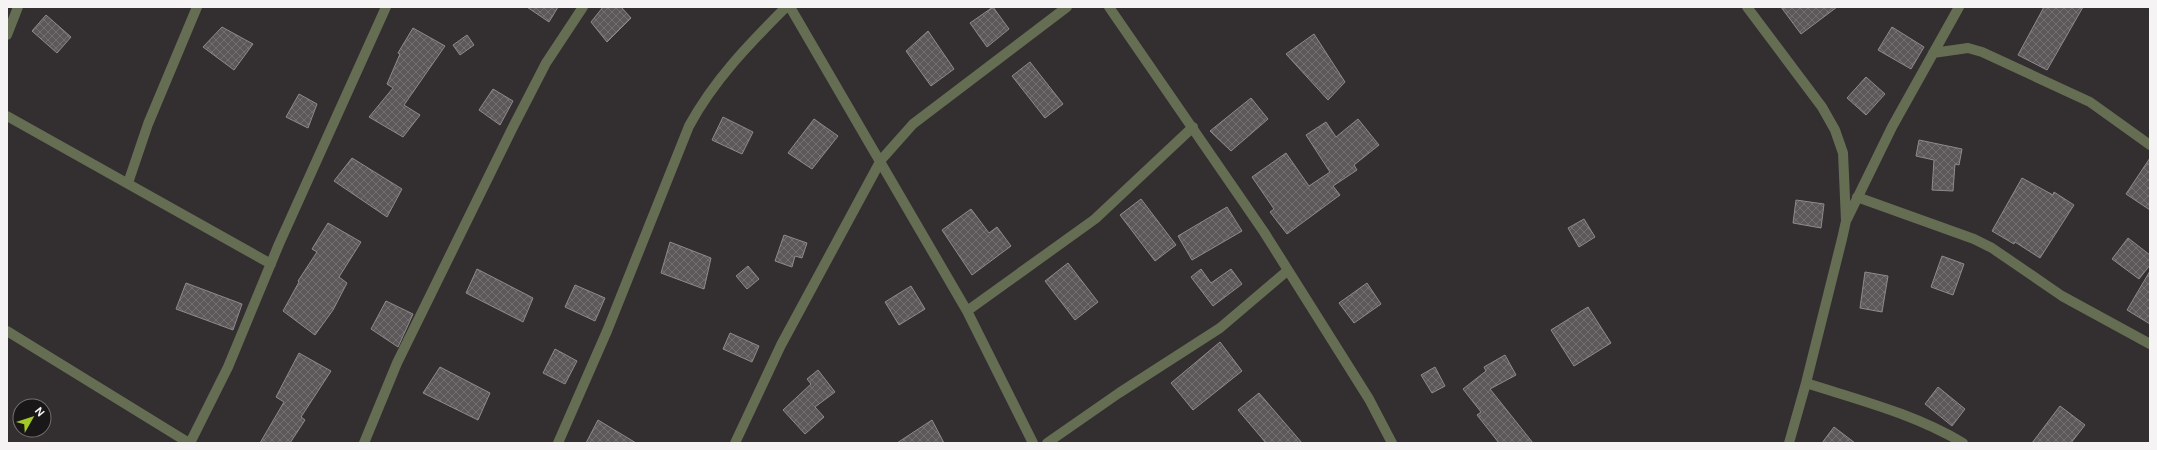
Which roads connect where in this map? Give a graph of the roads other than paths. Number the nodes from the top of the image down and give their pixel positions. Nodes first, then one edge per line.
1 (18, 7) edge
2 (197, 7) edge
3 (386, 7) edge
4 (583, 7) edge
5 (786, 7) edge
6 (790, 7) edge
7 (1067, 7) edge
8 (1109, 7) edge
9 (1747, 7) edge
10 (1959, 7) edge
11 (7, 35) edge
12 (1933, 53) junction
13 (7, 116) edge
14 (1193, 127) junction
15 (2150, 145) edge
16 (881, 160) junction
17 (128, 184) junction
18 (1858, 197) junction
19 (1846, 221) junction
20 (271, 264) junction
21 (1287, 271) junction
22 (967, 311) junction
23 (7, 331) edge
24 (2150, 344) edge
25 (1806, 383) junction
26 (189, 443) edge
27 (364, 443) edge
28 (558, 443) edge
29 (735, 443) edge
30 (1033, 443) edge
31 (1047, 443) edge
32 (1392, 443) edge
33 (1789, 443) edge
34 (1963, 443) edge

1 - 11 street
2 - 17 street
3 - 20 street
4 - 27 street
5 - 28 street
6 - 16 street
7 - 16 street
8 - 14 street
9 - 19 street
10 - 12 street
12 - 15 street
12 - 18 street
13 - 17 street
14 - 21 street
14 - 22 street
16 - 22 street
16 - 29 street
17 - 20 street
18 - 19 street
18 - 24 street
19 - 25 street
20 - 26 street
21 - 31 street
21 - 32 street
22 - 30 street
23 - 26 street
25 - 33 street
25 - 34 street

